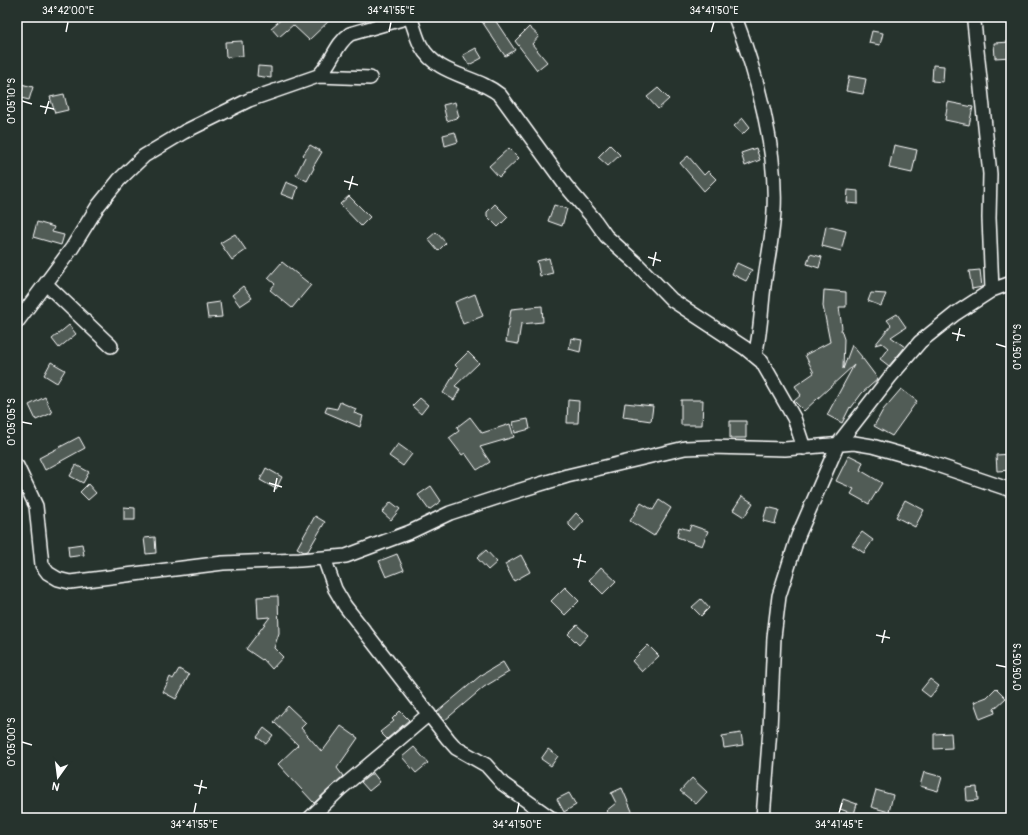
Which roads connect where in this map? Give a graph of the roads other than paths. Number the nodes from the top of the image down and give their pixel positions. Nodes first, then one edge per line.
1 (410, 17) edge
2 (736, 17) edge
3 (974, 22) dead end
4 (318, 76) junction
5 (370, 78) dead end
6 (1011, 283) edge
7 (46, 284) junction
8 (992, 290) junction
9 (18, 316) edge
10 (111, 346) dead end
11 (756, 355) junction
12 (838, 444) junction
13 (804, 448) junction
14 (17, 466) edge
15 (1011, 490) edge
16 (324, 558) junction
17 (429, 714) junction
18 (310, 818) edge
19 (551, 818) edge
20 (763, 818) edge

1 - 4 street
1 - 11 street
2 - 11 street
3 - 8 street
4 - 5 street
4 - 7 street
6 - 8 street
7 - 9 street
7 - 10 street
8 - 12 street
11 - 13 street
12 - 13 street
12 - 15 street
12 - 20 street
13 - 16 street
14 - 16 street
16 - 17 street
17 - 18 street
17 - 19 street

